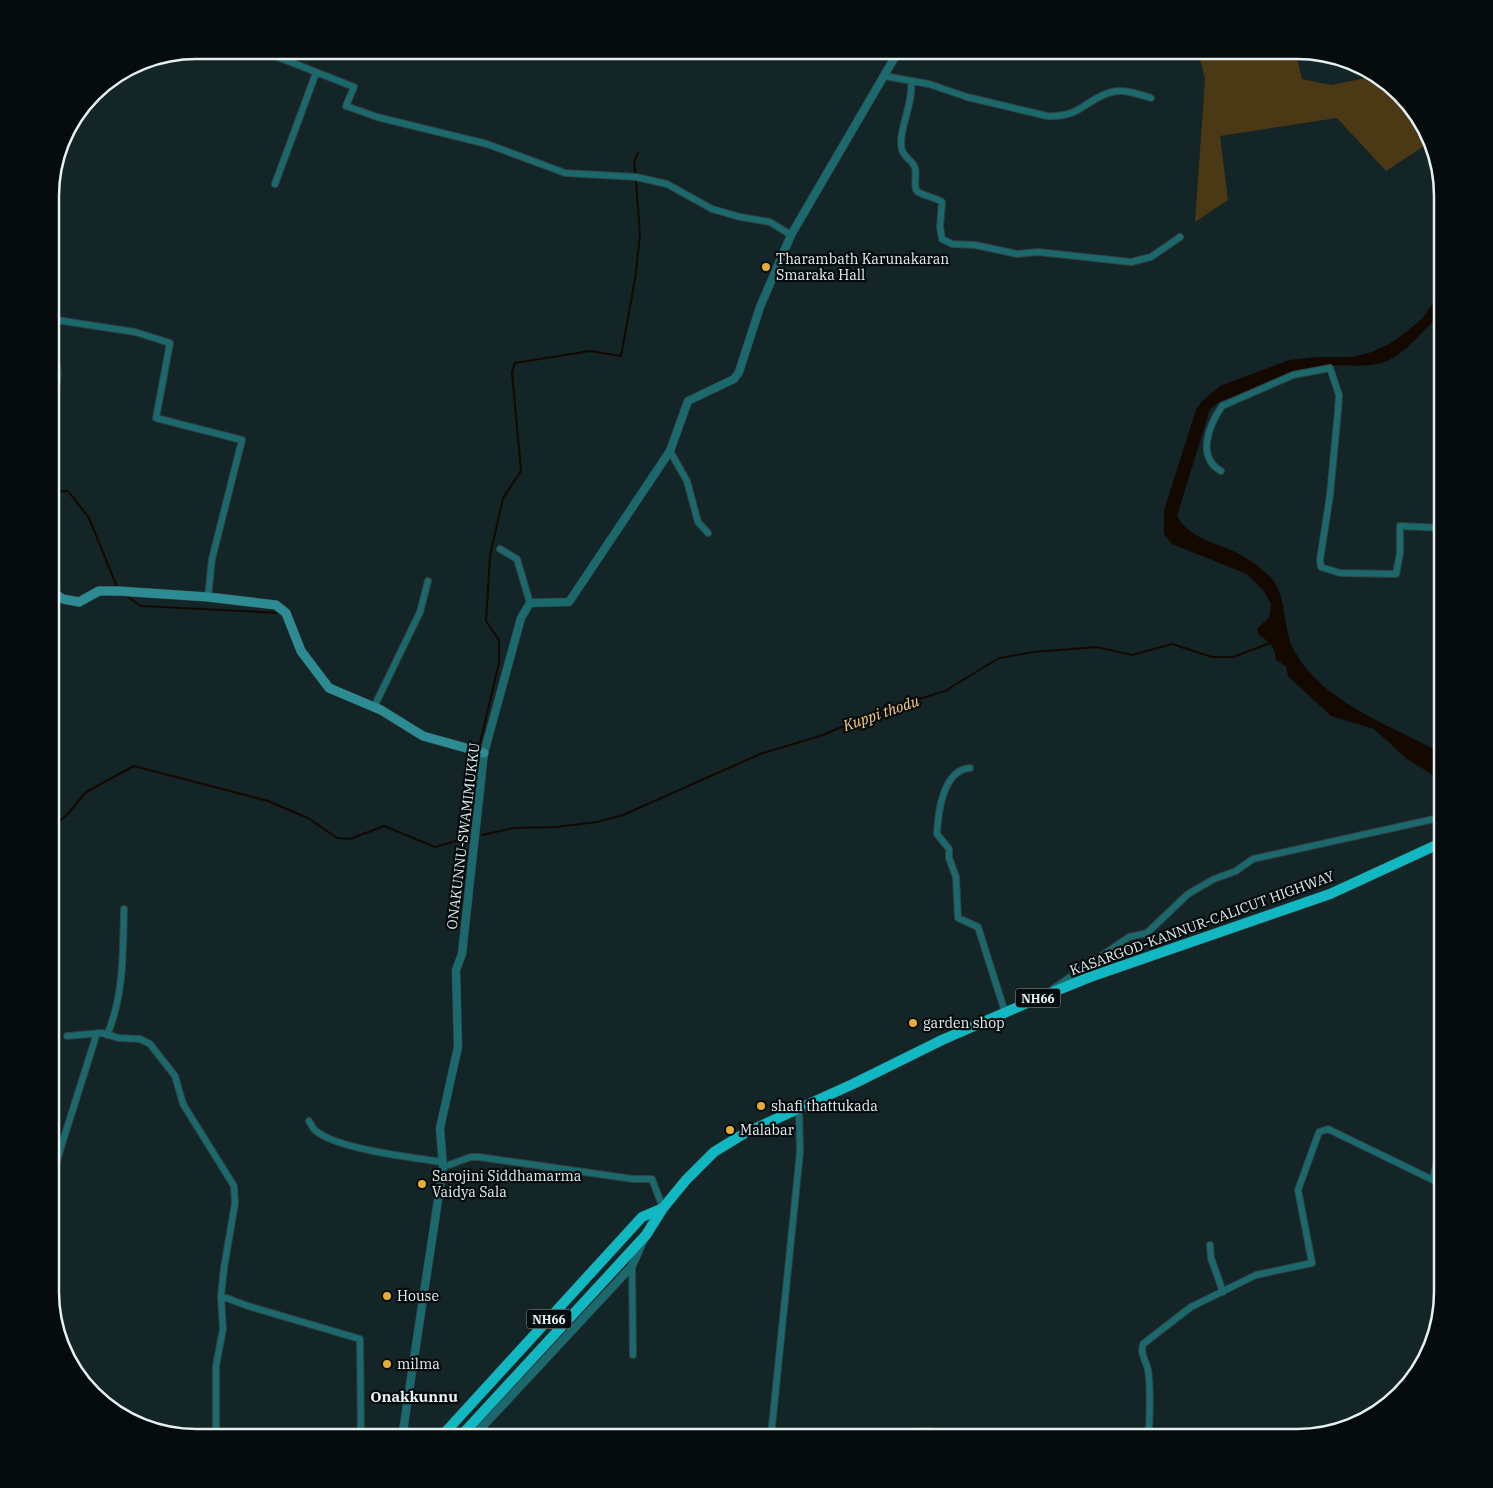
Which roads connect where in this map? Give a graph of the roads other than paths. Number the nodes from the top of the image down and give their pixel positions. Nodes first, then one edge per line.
1 (282, 59) edge
2 (894, 59) edge
3 (316, 73) junction
4 (884, 76) junction
5 (911, 81) junction
6 (1151, 98) dead end
7 (275, 184) dead end
8 (791, 235) junction
9 (1180, 237) dead end
10 (59, 320) edge
11 (670, 451) junction
12 (1220, 471) dead end
13 (1434, 528) edge
14 (708, 533) dead end
15 (500, 550) dead end
16 (428, 581) dead end
17 (59, 596) edge
18 (208, 597) junction
19 (530, 603) junction
20 (374, 706) junction
21 (484, 753) junction
22 (970, 768) dead end
23 (1434, 819) edge
24 (1434, 846) edge
25 (124, 908) dead end
26 (1043, 996) junction
27 (1005, 1012) junction
28 (97, 1033) junction
29 (107, 1034) junction
30 (67, 1036) dead end
31 (799, 1109) junction
32 (309, 1121) dead end
33 (61, 1147) joint
34 (59, 1154) edge
35 (443, 1164) junction
36 (1434, 1175) edge
37 (663, 1208) junction
38 (646, 1235) junction
39 (1210, 1245) dead end
40 (632, 1266) junction
41 (1223, 1292) junction
42 (221, 1296) junction
43 (633, 1355) dead end
44 (216, 1429) edge
45 (361, 1429) edge
46 (403, 1429) edge
47 (448, 1429) edge
48 (467, 1429) edge
49 (480, 1429) edge
50 (772, 1429) edge
51 (1149, 1429) edge

1 - 3 street
2 - 4 street
3 - 7 street
3 - 8 street
4 - 5 street
4 - 8 street
5 - 6 street
5 - 9 street
8 - 11 street
10 - 18 street
11 - 14 street
11 - 19 street
12 - 13 street
15 - 19 street
16 - 20 street
17 - 18 main road
18 - 20 main road
19 - 21 street, ONAKUNNU-SWAMIMUKKU
20 - 21 main road
21 - 35 street, ONAKUNNU-SWAMIMUKKU
22 - 27 street
23 - 26 street
24 - 26 highway, KASARGOD-KANNUR-CALICUT HIGHWAY / NH66
25 - 29 street
26 - 27 highway, KASARGOD-KANNUR-CALICUT HIGHWAY / NH66
27 - 31 highway, KASARGOD-KANNUR-CALICUT HIGHWAY / NH66
28 - 29 street
28 - 30 street
28 - 33 street
29 - 42 street
31 - 37 highway, KASARGOD-KANNUR-CALICUT HIGHWAY / NH66
31 - 50 street
32 - 35 street
33 - 34 street
35 - 37 street
35 - 46 street, ONAKUNNU-SWAMIMUKKU
36 - 41 street
37 - 38 highway, KASARGOD-KANNUR-CALICUT HIGHWAY / NH66
37 - 47 highway, KASARGOD-KANNUR-CALICUT HIGHWAY / NH66
38 - 40 street
38 - 48 highway, KASARGOD-KANNUR-CALICUT HIGHWAY / NH66
39 - 41 street
40 - 43 street
40 - 49 street
41 - 51 street
42 - 44 street
42 - 45 street

